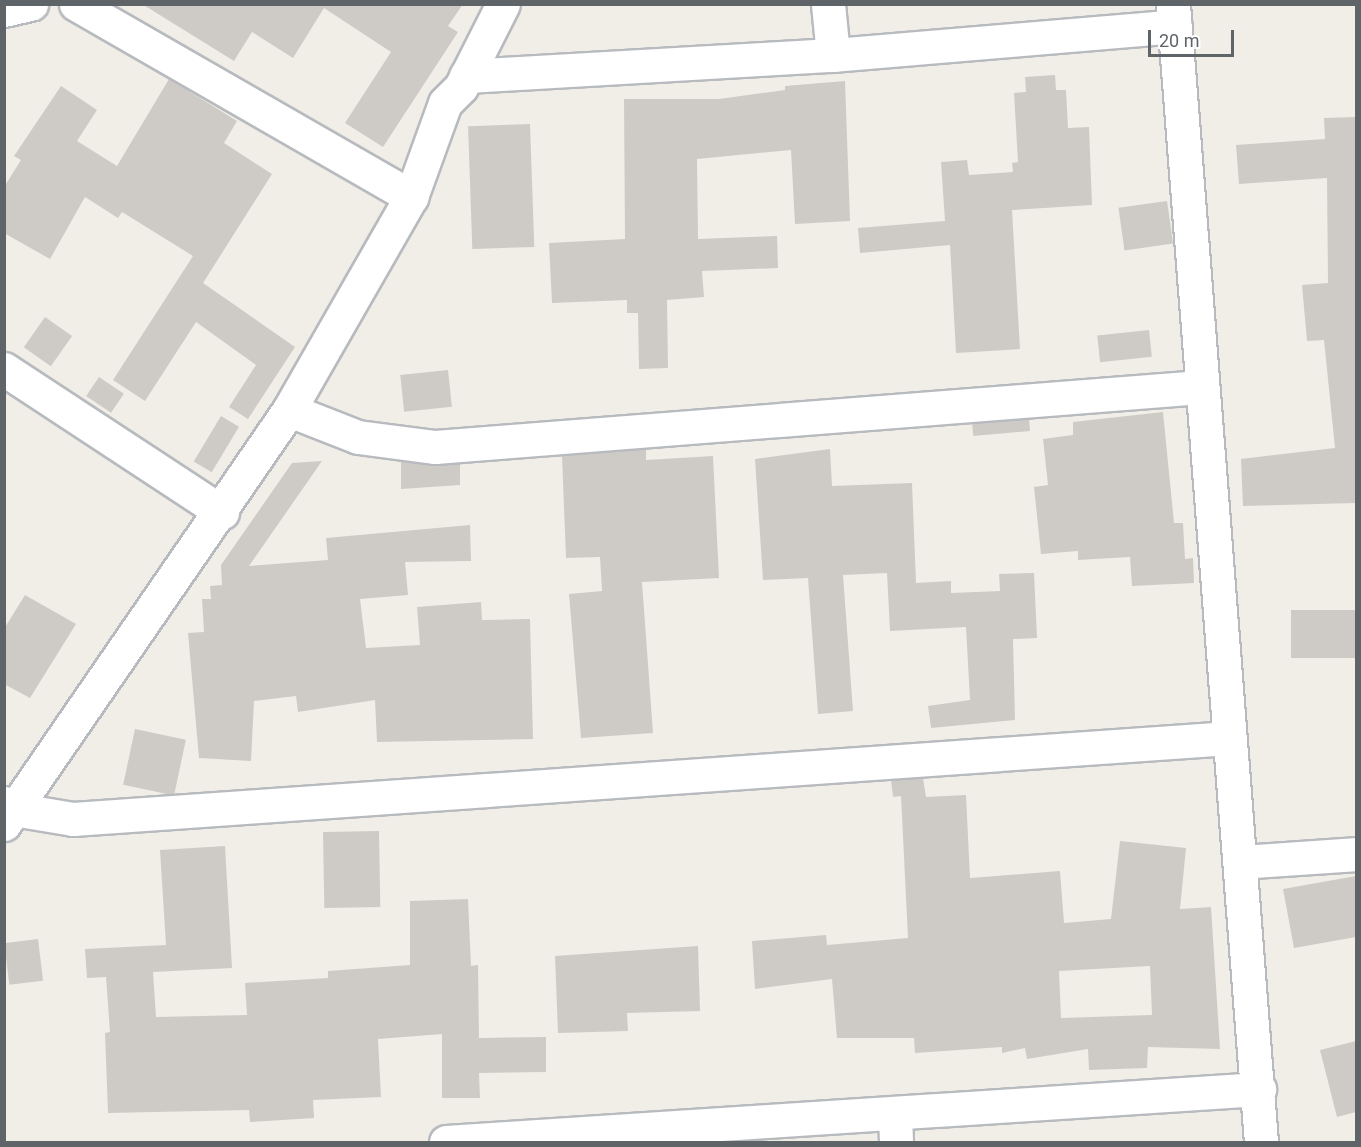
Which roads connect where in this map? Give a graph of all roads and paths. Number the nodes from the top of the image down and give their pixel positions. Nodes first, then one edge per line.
1 (31, 4) edge
2 (76, 4) edge
3 (503, 4) edge
4 (828, 4) edge
5 (4, 10) edge
6 (1174, 15) edge
7 (833, 55) junction
8 (466, 76) junction
9 (411, 197) junction
10 (4, 369) edge
11 (1201, 387) junction
12 (288, 410) junction
13 (222, 512) junction
14 (1229, 738) junction
15 (8, 812) edge
16 (1356, 854) edge
17 (1240, 862) junction
18 (1259, 1089) junction
19 (895, 1128) edge
20 (537, 1139) edge
21 (446, 1143) edge
22 (1260, 1143) edge

1 - 5 street
2 - 9 street
3 - 8 street
4 - 7 street
6 - 7 street
6 - 11 street
7 - 8 street
8 - 9 street
9 - 12 street
10 - 13 street
11 - 12 street
11 - 14 street
12 - 13 street
13 - 15 street
14 - 15 street
14 - 17 street
16 - 17 street
17 - 18 street
18 - 19 street
18 - 22 street
19 - 20 street
20 - 21 street

